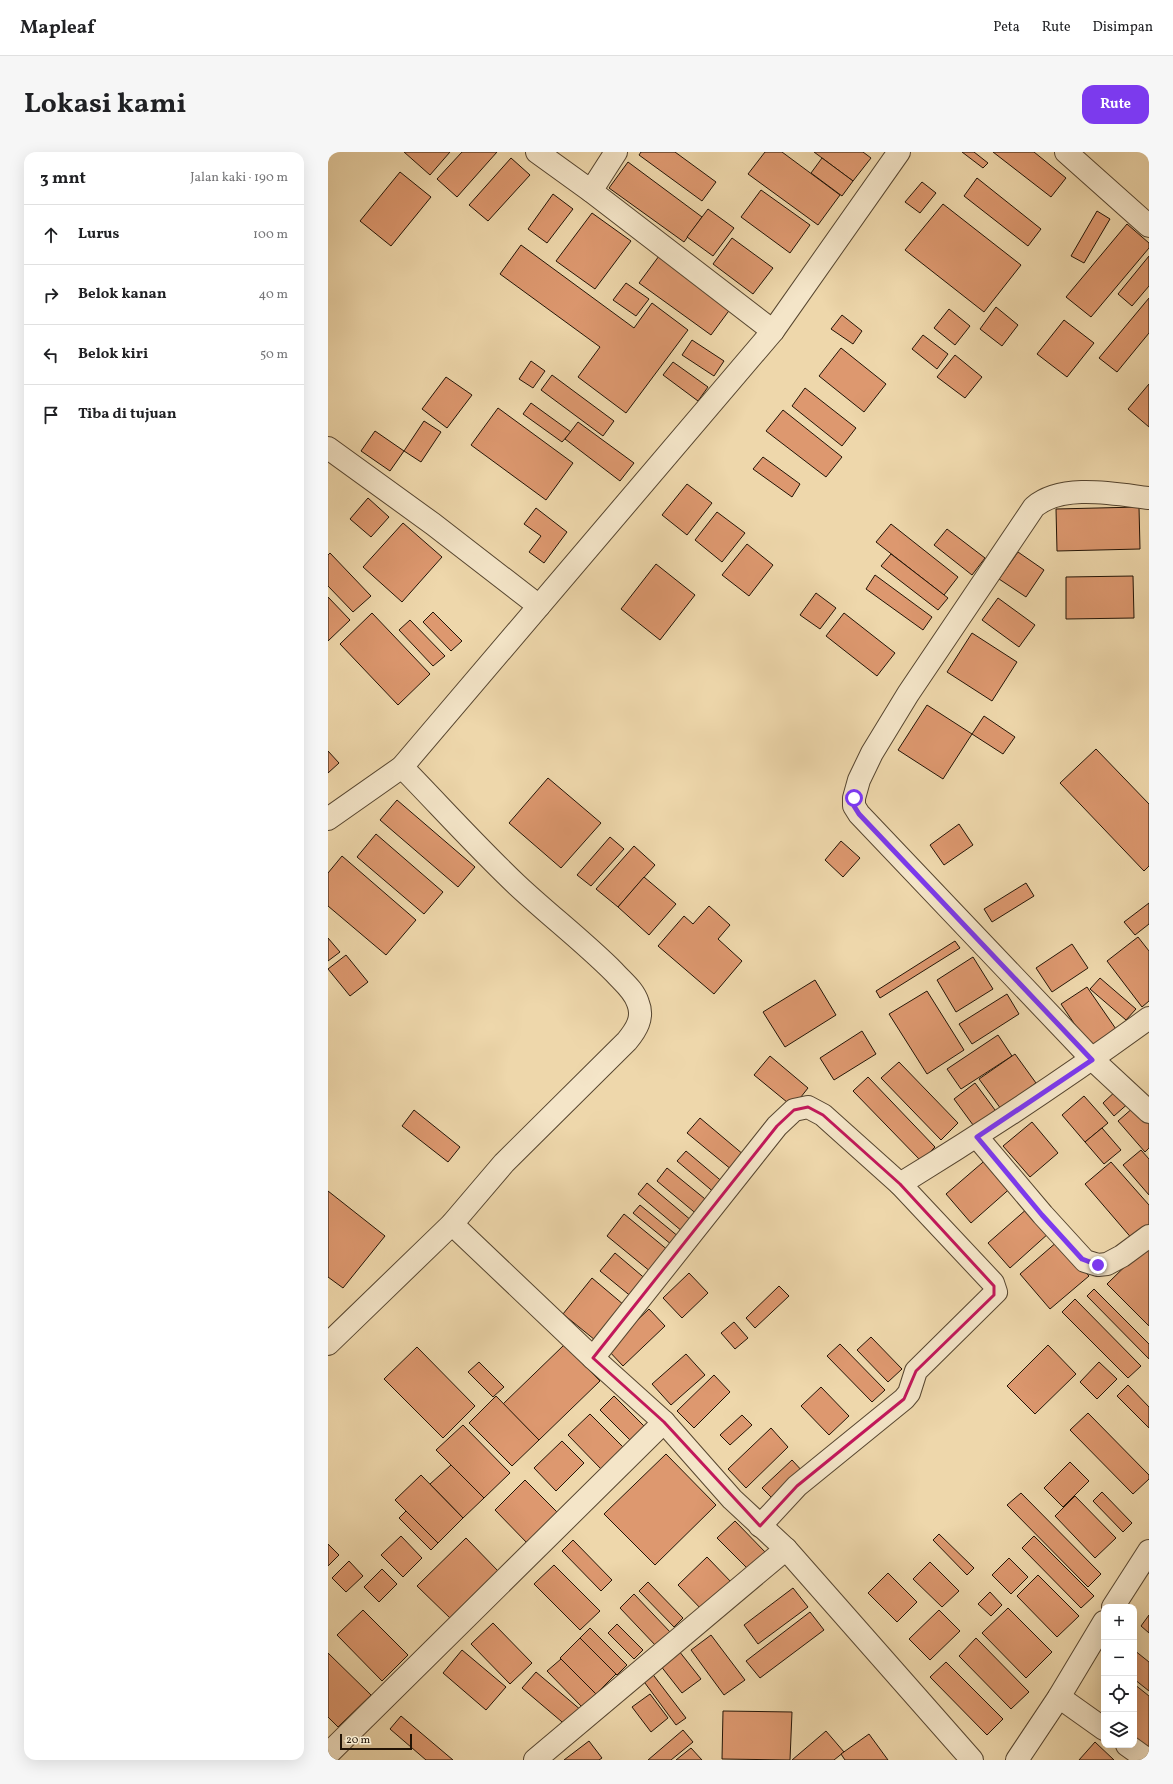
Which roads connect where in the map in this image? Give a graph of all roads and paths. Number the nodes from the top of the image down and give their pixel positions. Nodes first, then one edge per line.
1 (536, 152) edge
2 (616, 152) edge
3 (899, 152) edge
4 (1066, 152) edge
5 (591, 191) junction
6 (1149, 226) edge
7 (773, 331) junction
8 (328, 448) edge
9 (1149, 498) edge
10 (539, 606) junction
11 (402, 767) junction
12 (328, 819) edge
13 (1149, 1018) edge
14 (1092, 1060) junction
15 (1149, 1112) edge
16 (977, 1137) junction
17 (900, 1184) junction
18 (452, 1224) junction
19 (1149, 1236) edge
20 (328, 1344) edge
21 (593, 1358) junction
22 (664, 1422) junction
23 (760, 1526) junction
24 (786, 1549) junction
25 (1149, 1551) edge
26 (1115, 1604) edge
27 (1101, 1627) edge
28 (1059, 1697) junction
29 (1101, 1727) edge
30 (1131, 1748) edge
31 (328, 1754) edge
32 (334, 1760) edge
33 (535, 1760) edge
34 (972, 1760) edge
35 (1017, 1760) edge
36 (1148, 1760) edge

1 - 5 street
2 - 5 street
3 - 7 street
4 - 6 street
5 - 7 street
7 - 10 street
8 - 10 street
9 - 14 street
10 - 11 street
11 - 12 street
11 - 18 street
13 - 14 street
14 - 15 street
14 - 16 street
16 - 17 street
16 - 19 street
17 - 21 street
17 - 23 street
18 - 20 street
18 - 21 street
21 - 22 street
22 - 23 street
22 - 31 street
23 - 24 street
24 - 33 street
24 - 34 street
25 - 26 street
27 - 28 street
28 - 29 street
28 - 35 street
30 - 36 street
31 - 32 street

